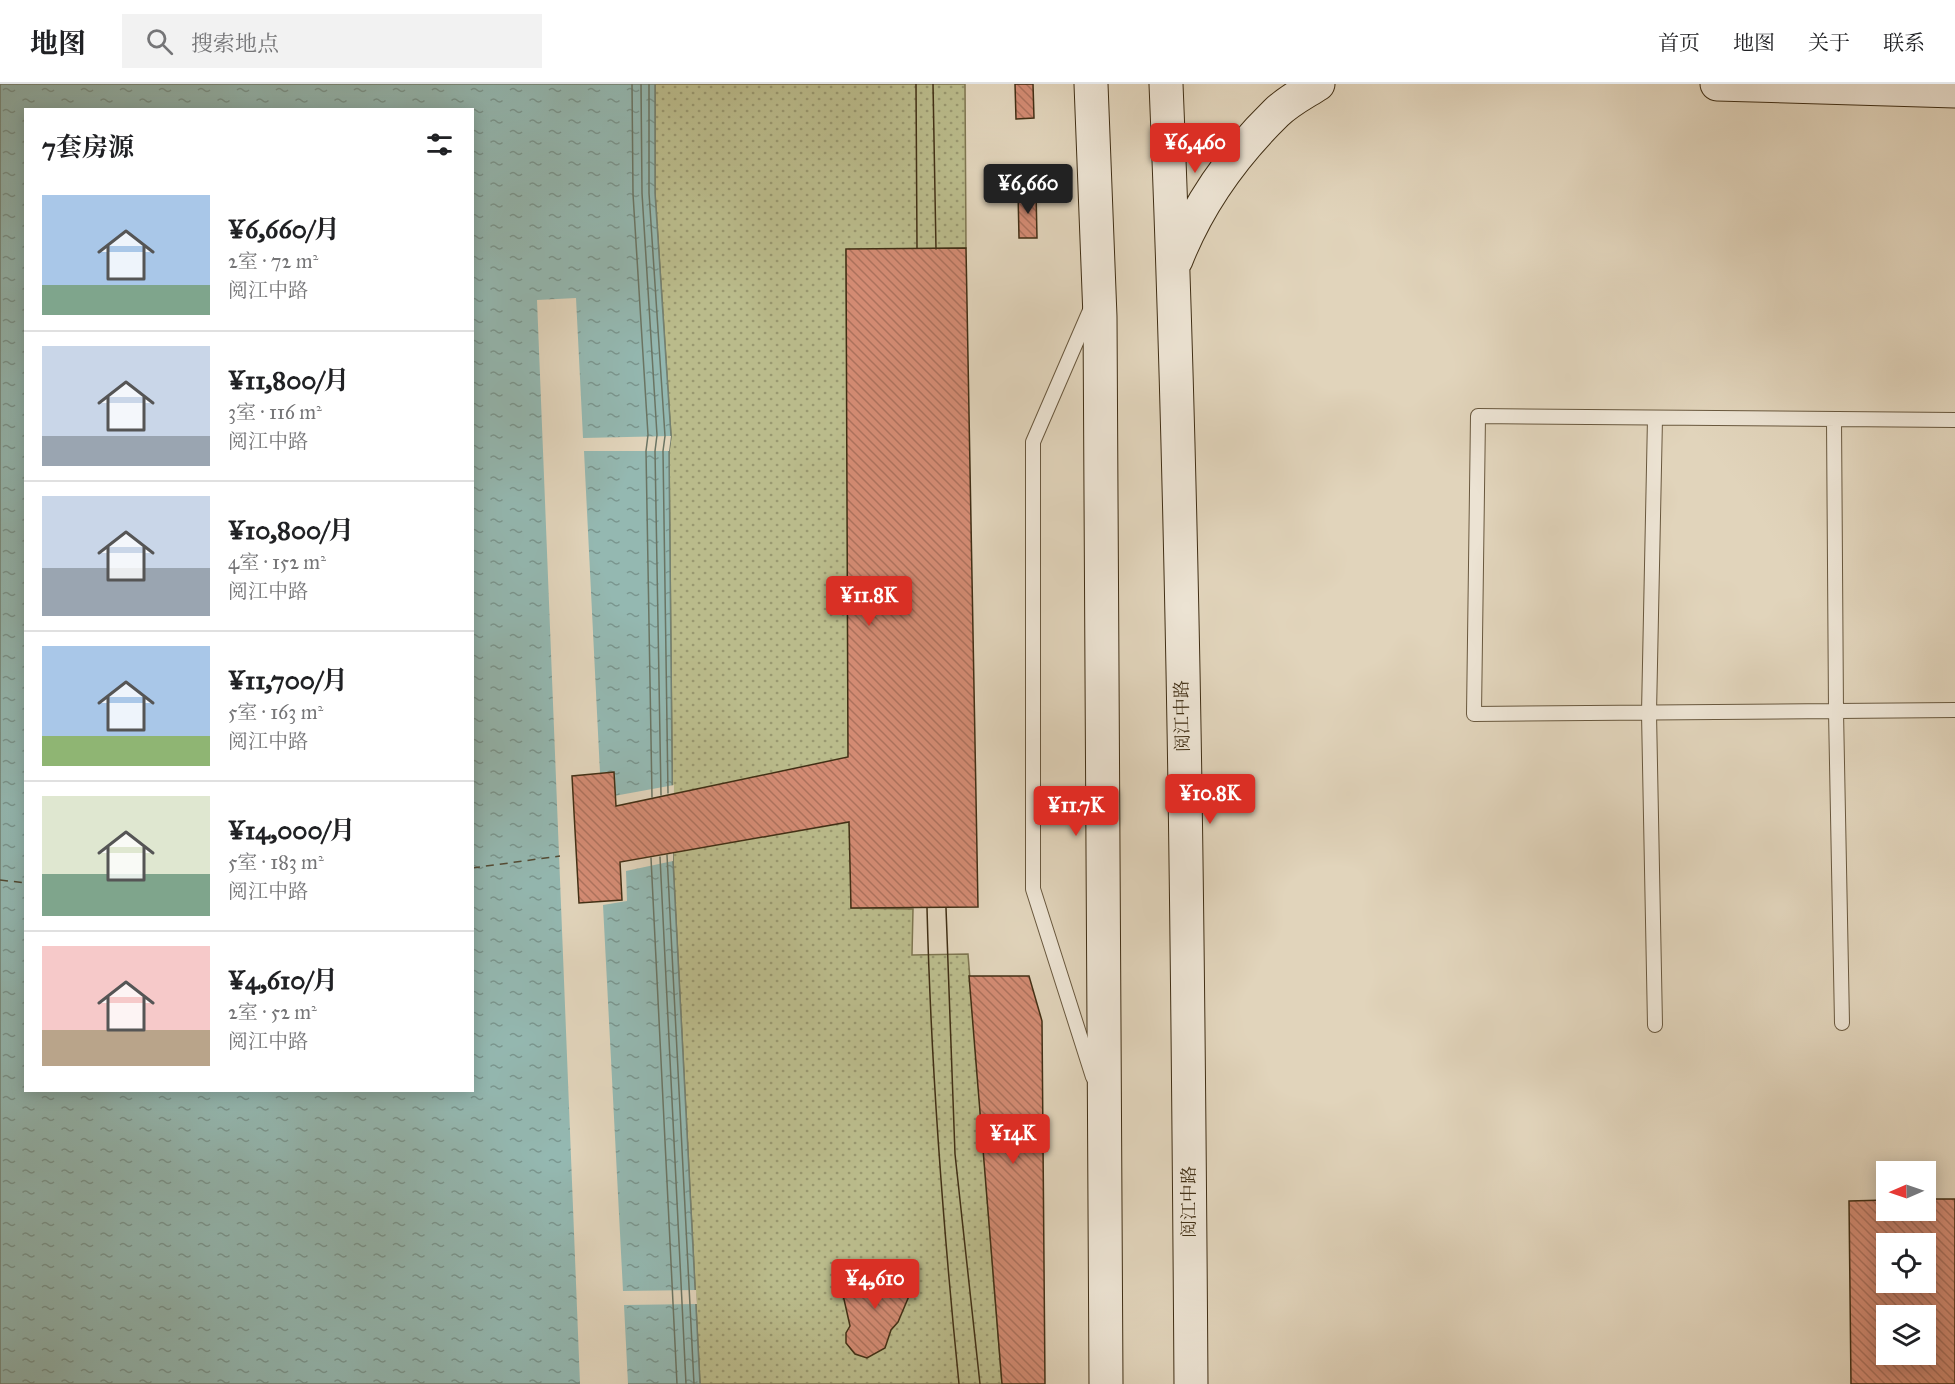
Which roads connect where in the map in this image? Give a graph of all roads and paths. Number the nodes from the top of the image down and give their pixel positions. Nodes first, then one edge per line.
1 (1091, 84) edge
2 (1166, 84) edge
3 (1318, 84) edge
4 (1717, 84) edge
5 (1955, 91) edge
6 (1173, 267) junction
7 (1099, 289) junction
8 (1655, 418) junction
9 (1834, 419) junction
10 (1955, 420) edge
11 (1955, 710) edge
12 (1836, 711) junction
13 (1649, 713) junction
14 (1842, 1023) dead end
15 (1655, 1024) dead end
16 (1103, 1109) junction
17 (1106, 1384) edge
18 (1191, 1384) edge

1 - 7 main road
2 - 6 main road, 阅江中路
3 - 6 main road
4 - 5 main road
6 - 18 main road, 阅江中路
7 - 16 main road
7 - 16 lane
8 - 9 lane
8 - 13 lane
8 - 13 lane
9 - 10 lane
9 - 12 lane
11 - 12 lane
12 - 13 lane
12 - 14 lane
13 - 15 lane
16 - 17 main road

